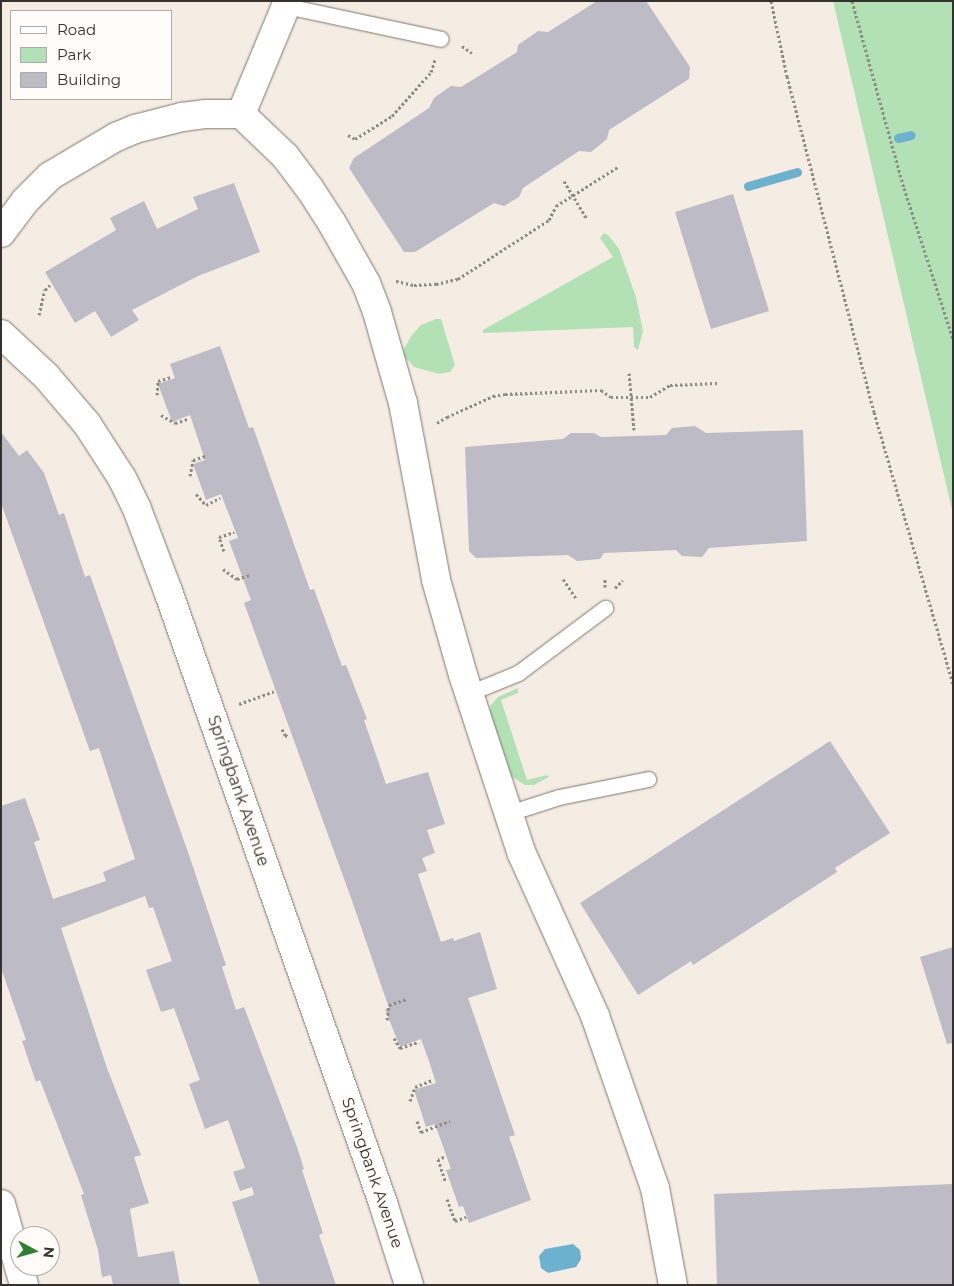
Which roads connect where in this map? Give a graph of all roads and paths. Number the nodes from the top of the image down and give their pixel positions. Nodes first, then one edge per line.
1 (771, 1) edge
2 (852, 1) edge
3 (286, 6) joint
4 (441, 38) joint
5 (241, 114) junction
6 (348, 135) dead end
7 (618, 167) dead end
8 (564, 181) dead end
9 (572, 196) junction
10 (587, 219) dead end
11 (1, 233) edge
12 (388, 276) dead end
13 (50, 285) dead end
14 (39, 315) dead end
15 (1, 334) edge
16 (953, 339) edge
17 (629, 373) dead end
18 (171, 377) dead end
19 (717, 383) dead end
20 (157, 395) dead end
21 (631, 397) junction
22 (161, 415) dead end
23 (188, 419) dead end
24 (634, 430) dead end
25 (414, 455) junction
26 (205, 456) dead end
27 (190, 476) dead end
28 (196, 494) dead end
29 (220, 498) dead end
30 (234, 532) dead end
31 (224, 551) dead end
32 (224, 569) dead end
33 (250, 575) dead end
34 (605, 608) dead end
35 (953, 684) edge
36 (274, 691) dead end
37 (470, 693) junction
38 (211, 714) junction
39 (282, 729) dead end
40 (290, 737) dead end
41 (648, 779) dead end
42 (509, 813) junction
43 (406, 1000) dead end
44 (387, 1020) dead end
45 (394, 1038) dead end
46 (419, 1042) dead end
47 (432, 1080) dead end
48 (410, 1101) dead end
49 (417, 1121) dead end
50 (450, 1121) dead end
51 (444, 1157) dead end
52 (445, 1181) dead end
53 (447, 1198) dead end
54 (1, 1204) edge
55 (466, 1218) dead end
56 (24, 1285) edge
57 (409, 1285) edge
58 (673, 1285) edge

1 - 35 path
2 - 16 path
3 - 4 lane
3 - 5 street
4 - 6 path
5 - 11 street
5 - 25 street
7 - 9 path
8 - 9 path
9 - 10 path
9 - 12 path
13 - 14 path
15 - 38 street, Springbank Avenue
17 - 21 path
18 - 20 path
19 - 21 path
21 - 24 path
21 - 25 path
22 - 23 path
25 - 37 street
26 - 27 path
28 - 29 path
30 - 31 path
32 - 33 path
34 - 37 lane
36 - 38 path
37 - 42 street
38 - 57 street, Springbank Avenue
39 - 40 path
41 - 42 lane
42 - 58 street
43 - 44 path
45 - 46 path
47 - 48 path
49 - 50 path
51 - 52 path
53 - 55 path
54 - 56 street

